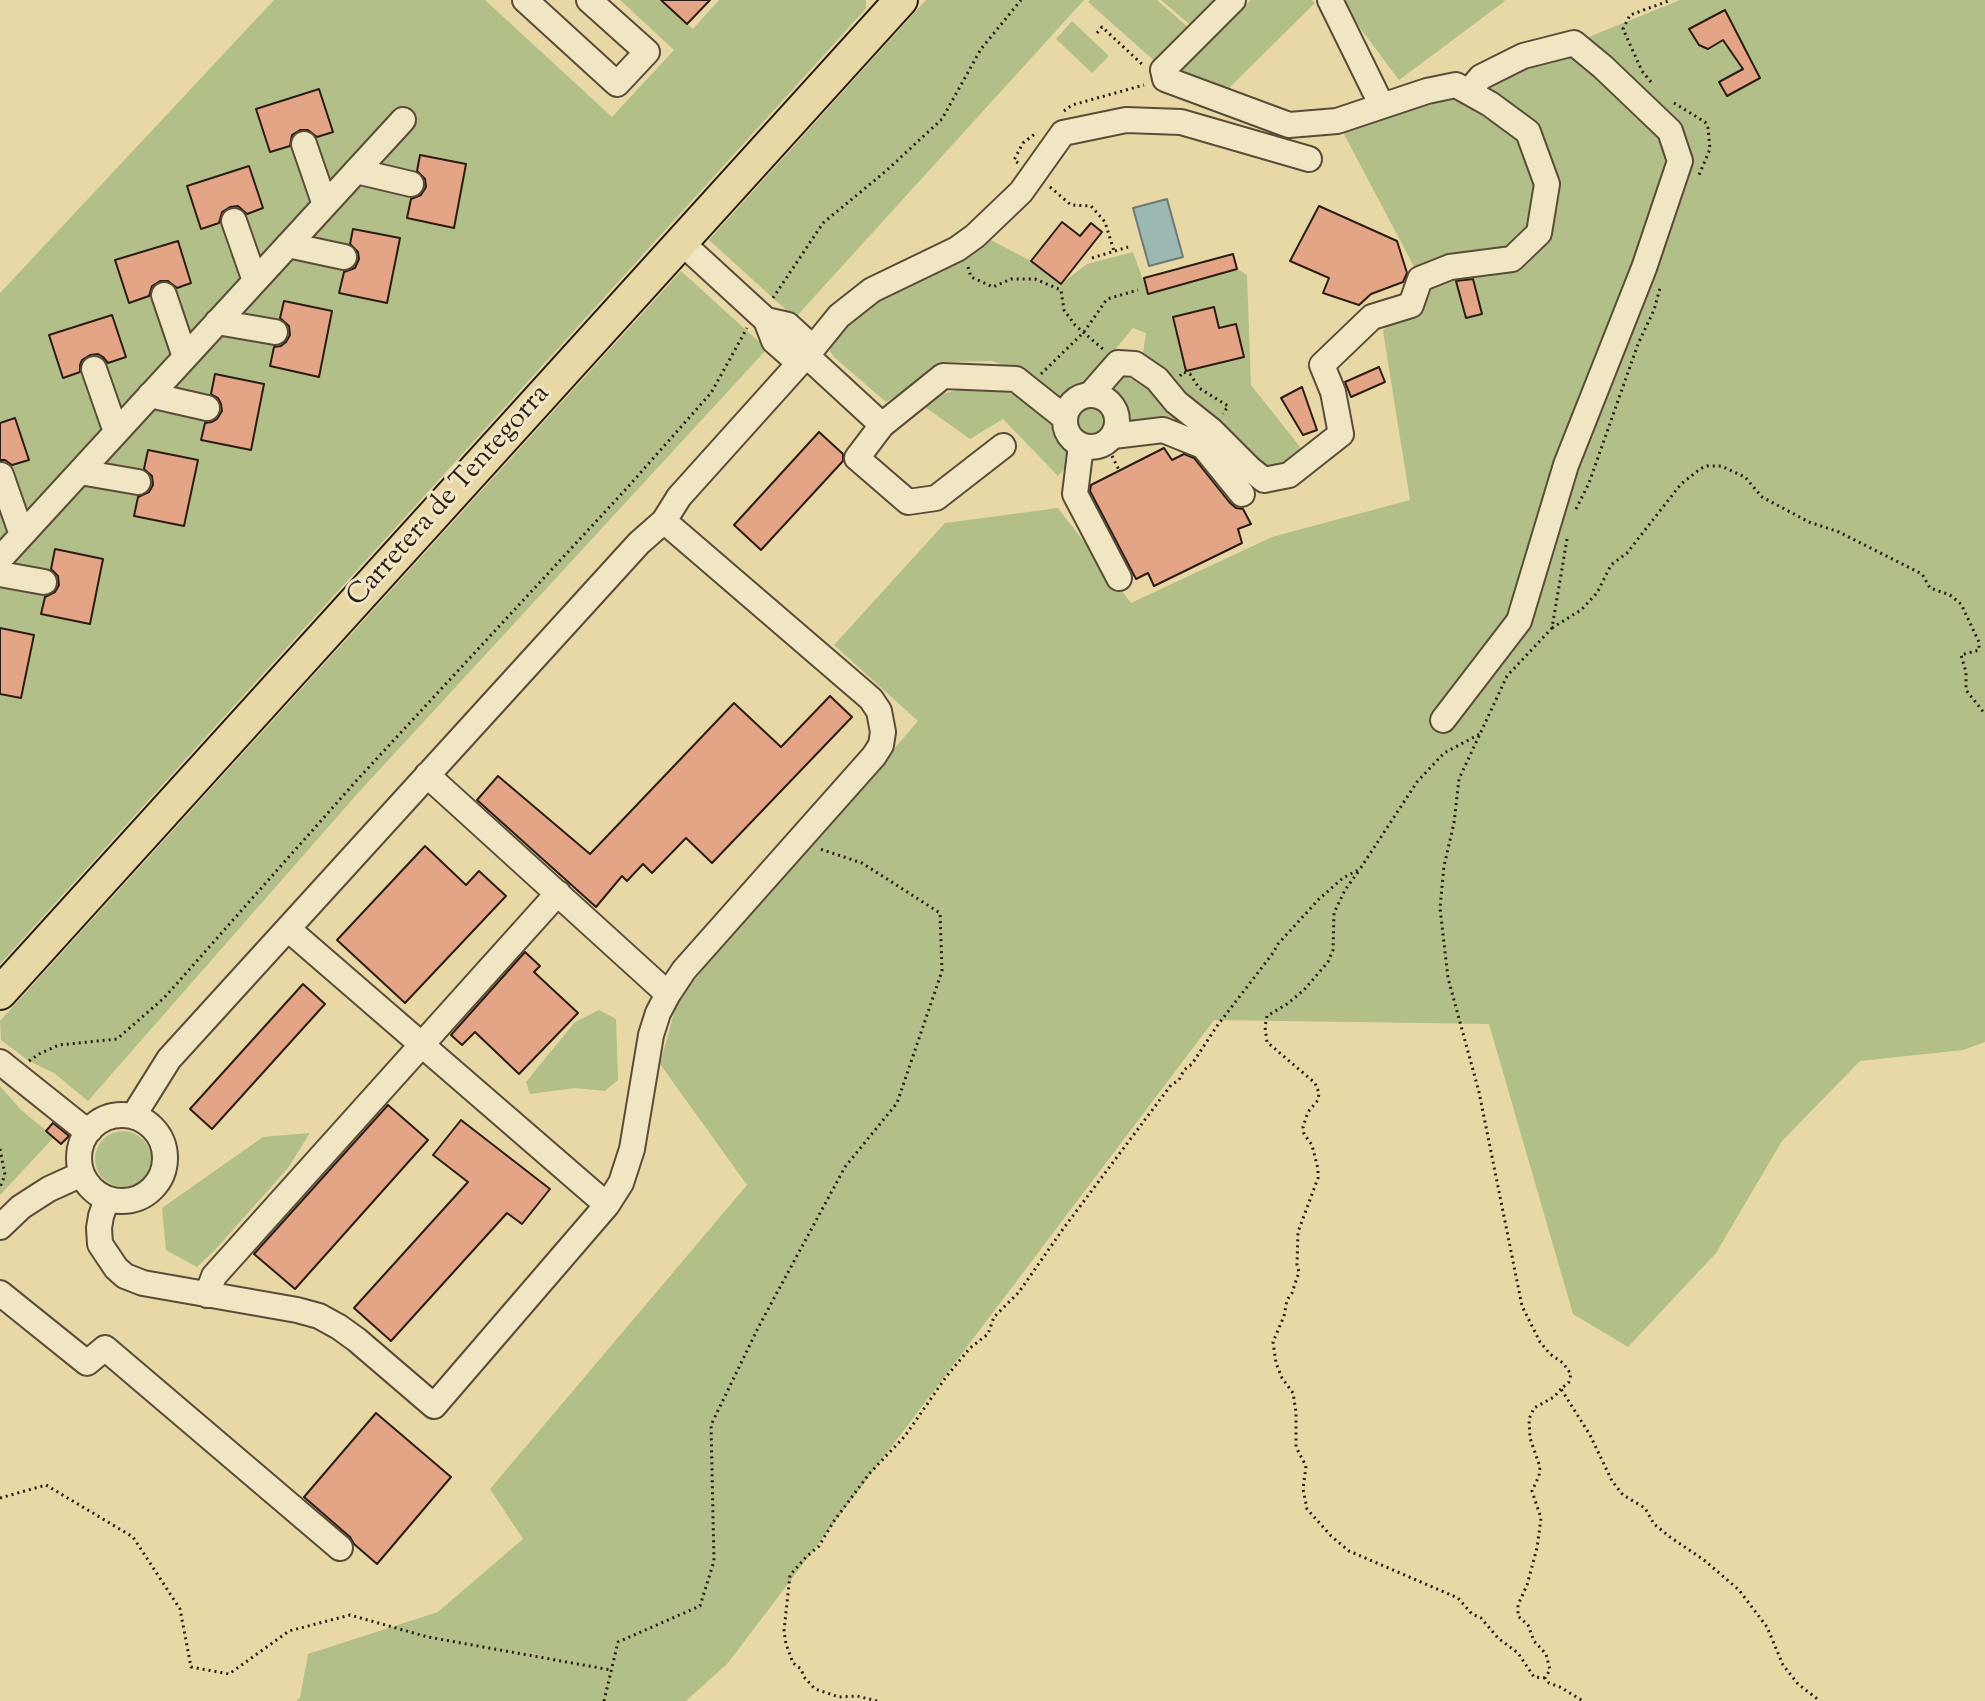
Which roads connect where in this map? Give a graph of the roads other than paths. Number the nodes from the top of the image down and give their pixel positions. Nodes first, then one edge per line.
1 (525, 0) edge
2 (589, 0) edge
3 (901, 0) edge
4 (1233, 0) edge
5 (1330, 0) edge
6 (877, 13) edge
7 (1468, 92) junction
8 (1382, 106) junction
9 (403, 120) dead end
10 (304, 144) dead end
11 (1309, 159) dead end
12 (356, 171) junction
13 (411, 184) dead end
14 (325, 205) junction
15 (234, 221) dead end
16 (681, 242) junction
17 (288, 245) junction
18 (344, 257) dead end
19 (255, 281) junction
20 (164, 295) dead end
21 (217, 322) junction
22 (275, 332) dead end
23 (806, 355) junction
24 (185, 357) junction
25 (94, 369) dead end
26 (150, 395) junction
27 (1090, 395) junction
28 (207, 408) dead end
29 (1065, 418) junction
30 (882, 425) junction
31 (116, 432) junction
32 (1113, 436) junction
33 (1081, 445) junction
34 (1003, 446) dead end
35 (80, 472) junction
36 (1, 475) edge
37 (138, 482) dead end
38 (1242, 494) dead end
39 (664, 521) junction
40 (22, 535) junction
41 (0, 559) edge
42 (0, 574) edge
43 (1119, 578) dead end
44 (44, 582) dead end
45 (1443, 720) dead end
46 (427, 775) junction
47 (558, 893) junction
48 (288, 929) junction
49 (0, 993) edge
50 (668, 994) junction
51 (421, 1046) junction
52 (0, 1062) edge
53 (135, 1117) junction
54 (84, 1131) junction
55 (82, 1174) junction
56 (107, 1199) junction
57 (607, 1205) junction
58 (0, 1227) edge
59 (0, 1293) edge
60 (207, 1295) junction
61 (340, 1548) dead end

1 - 2 street
3 - 6 main road, Carretera de Tentegorra
4 - 8 street
5 - 8 street
6 - 16 main road, Carretera de Tentegorra
7 - 8 street
7 - 27 street
7 - 45 street
9 - 12 street
10 - 14 street
11 - 23 street
12 - 13 street
12 - 14 street
14 - 17 street
15 - 19 street
16 - 23 street
16 - 49 main road, Carretera de Tentegorra
17 - 18 street
17 - 19 street
19 - 21 street
20 - 24 street
21 - 22 street
21 - 24 street
23 - 30 street
23 - 39 street
24 - 26 street
25 - 31 street
26 - 28 street
26 - 31 street
27 - 29 street
27 - 32 street
29 - 30 street
29 - 33 street
30 - 34 street
31 - 35 street
32 - 33 street
32 - 38 street
33 - 43 street
35 - 37 street
35 - 40 street
36 - 40 street
39 - 46 street
39 - 50 street
40 - 41 street
42 - 44 street
46 - 47 street
46 - 48 street
47 - 50 street
47 - 51 street
48 - 51 street
48 - 53 street
50 - 57 street
51 - 57 street
51 - 60 street
52 - 54 street
53 - 54 street
53 - 56 street
54 - 55 street
55 - 56 street
55 - 58 street
56 - 60 street
57 - 60 street
59 - 61 street

